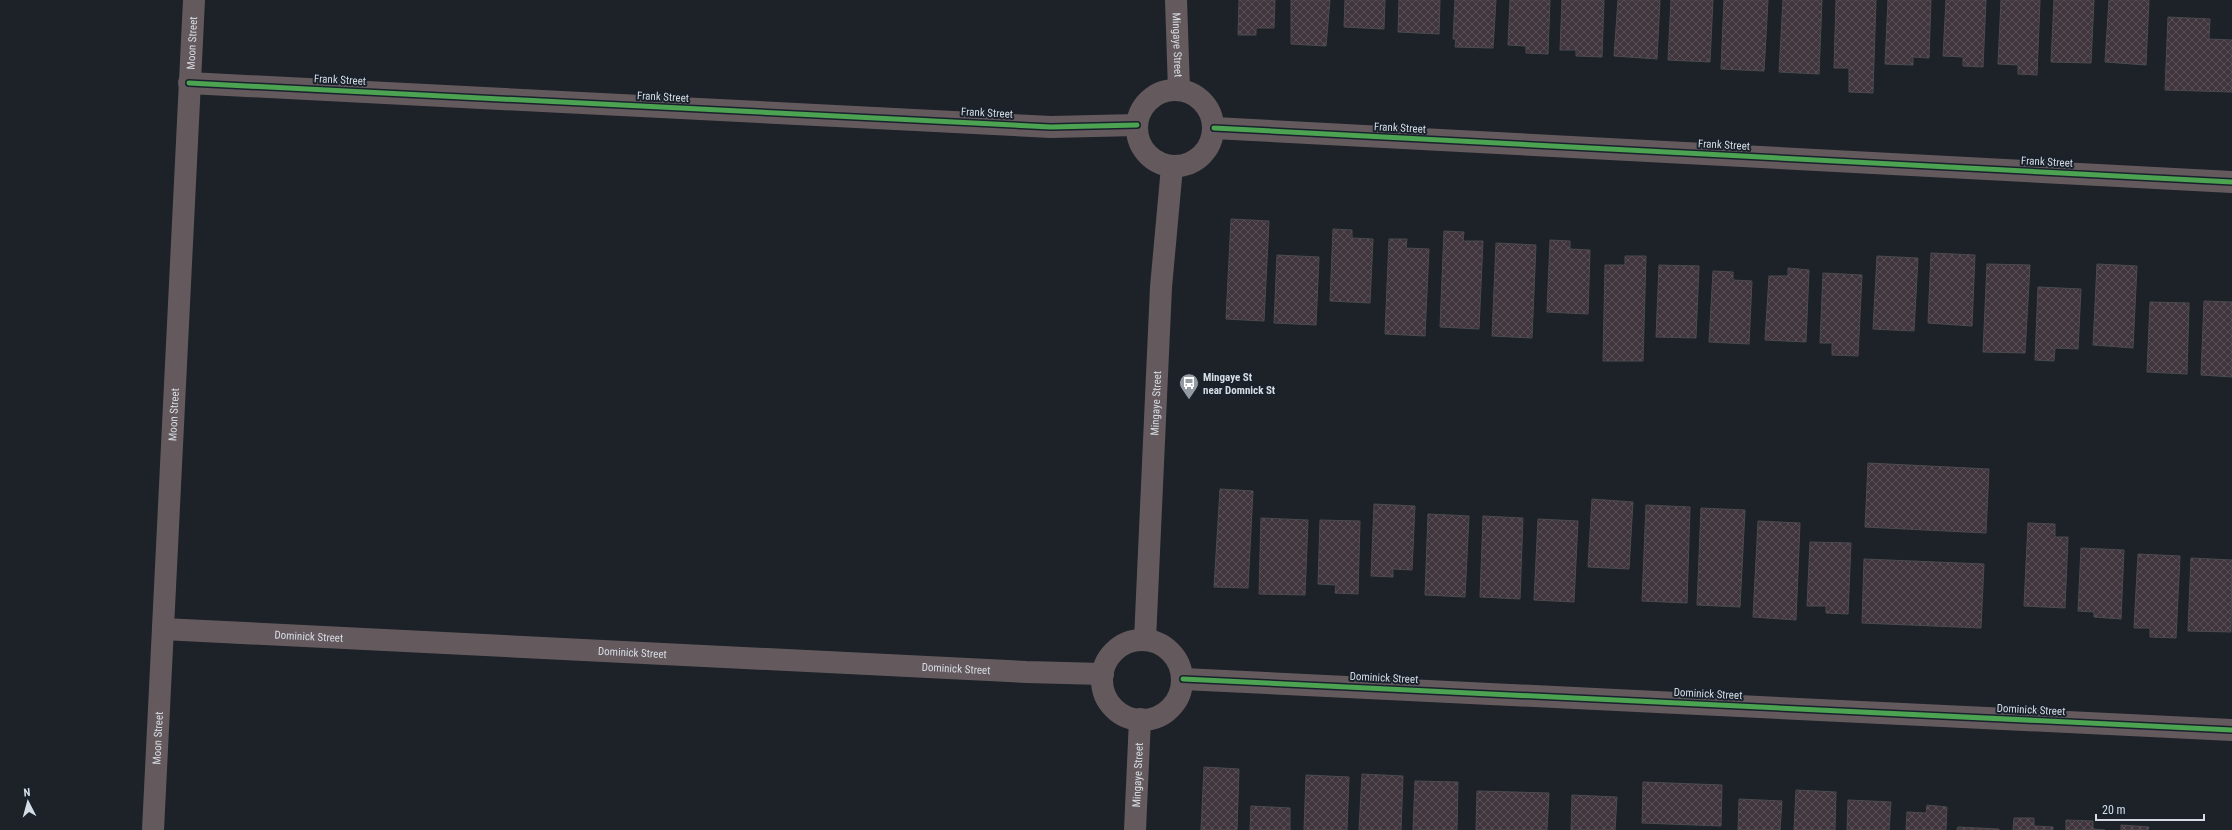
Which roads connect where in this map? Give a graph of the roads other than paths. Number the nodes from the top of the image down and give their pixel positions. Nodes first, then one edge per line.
1 (194, 0) edge
2 (1176, 0) edge
3 (189, 83) junction
4 (1179, 90) junction
5 (1137, 125) junction
6 (1214, 128) junction
7 (1172, 167) junction
8 (2232, 182) edge
9 (163, 629) junction
10 (1145, 640) junction
11 (1103, 674) junction
12 (1182, 679) junction
13 (1140, 719) junction
14 (2232, 730) edge
15 (153, 830) edge
16 (1135, 830) edge

1 - 3 street, Moon Street
2 - 4 street, Mingaye Street
3 - 5 street, Frank Street
3 - 9 street, Moon Street
4 - 5 street
4 - 6 street
5 - 7 street
6 - 7 street
6 - 8 street, Frank Street
7 - 10 street, Mingaye Street
9 - 11 street, Dominick Street
9 - 15 street, Moon Street
10 - 11 street
10 - 12 street
11 - 13 street
12 - 13 street
12 - 14 street, Dominick Street
13 - 16 street, Mingaye Street

